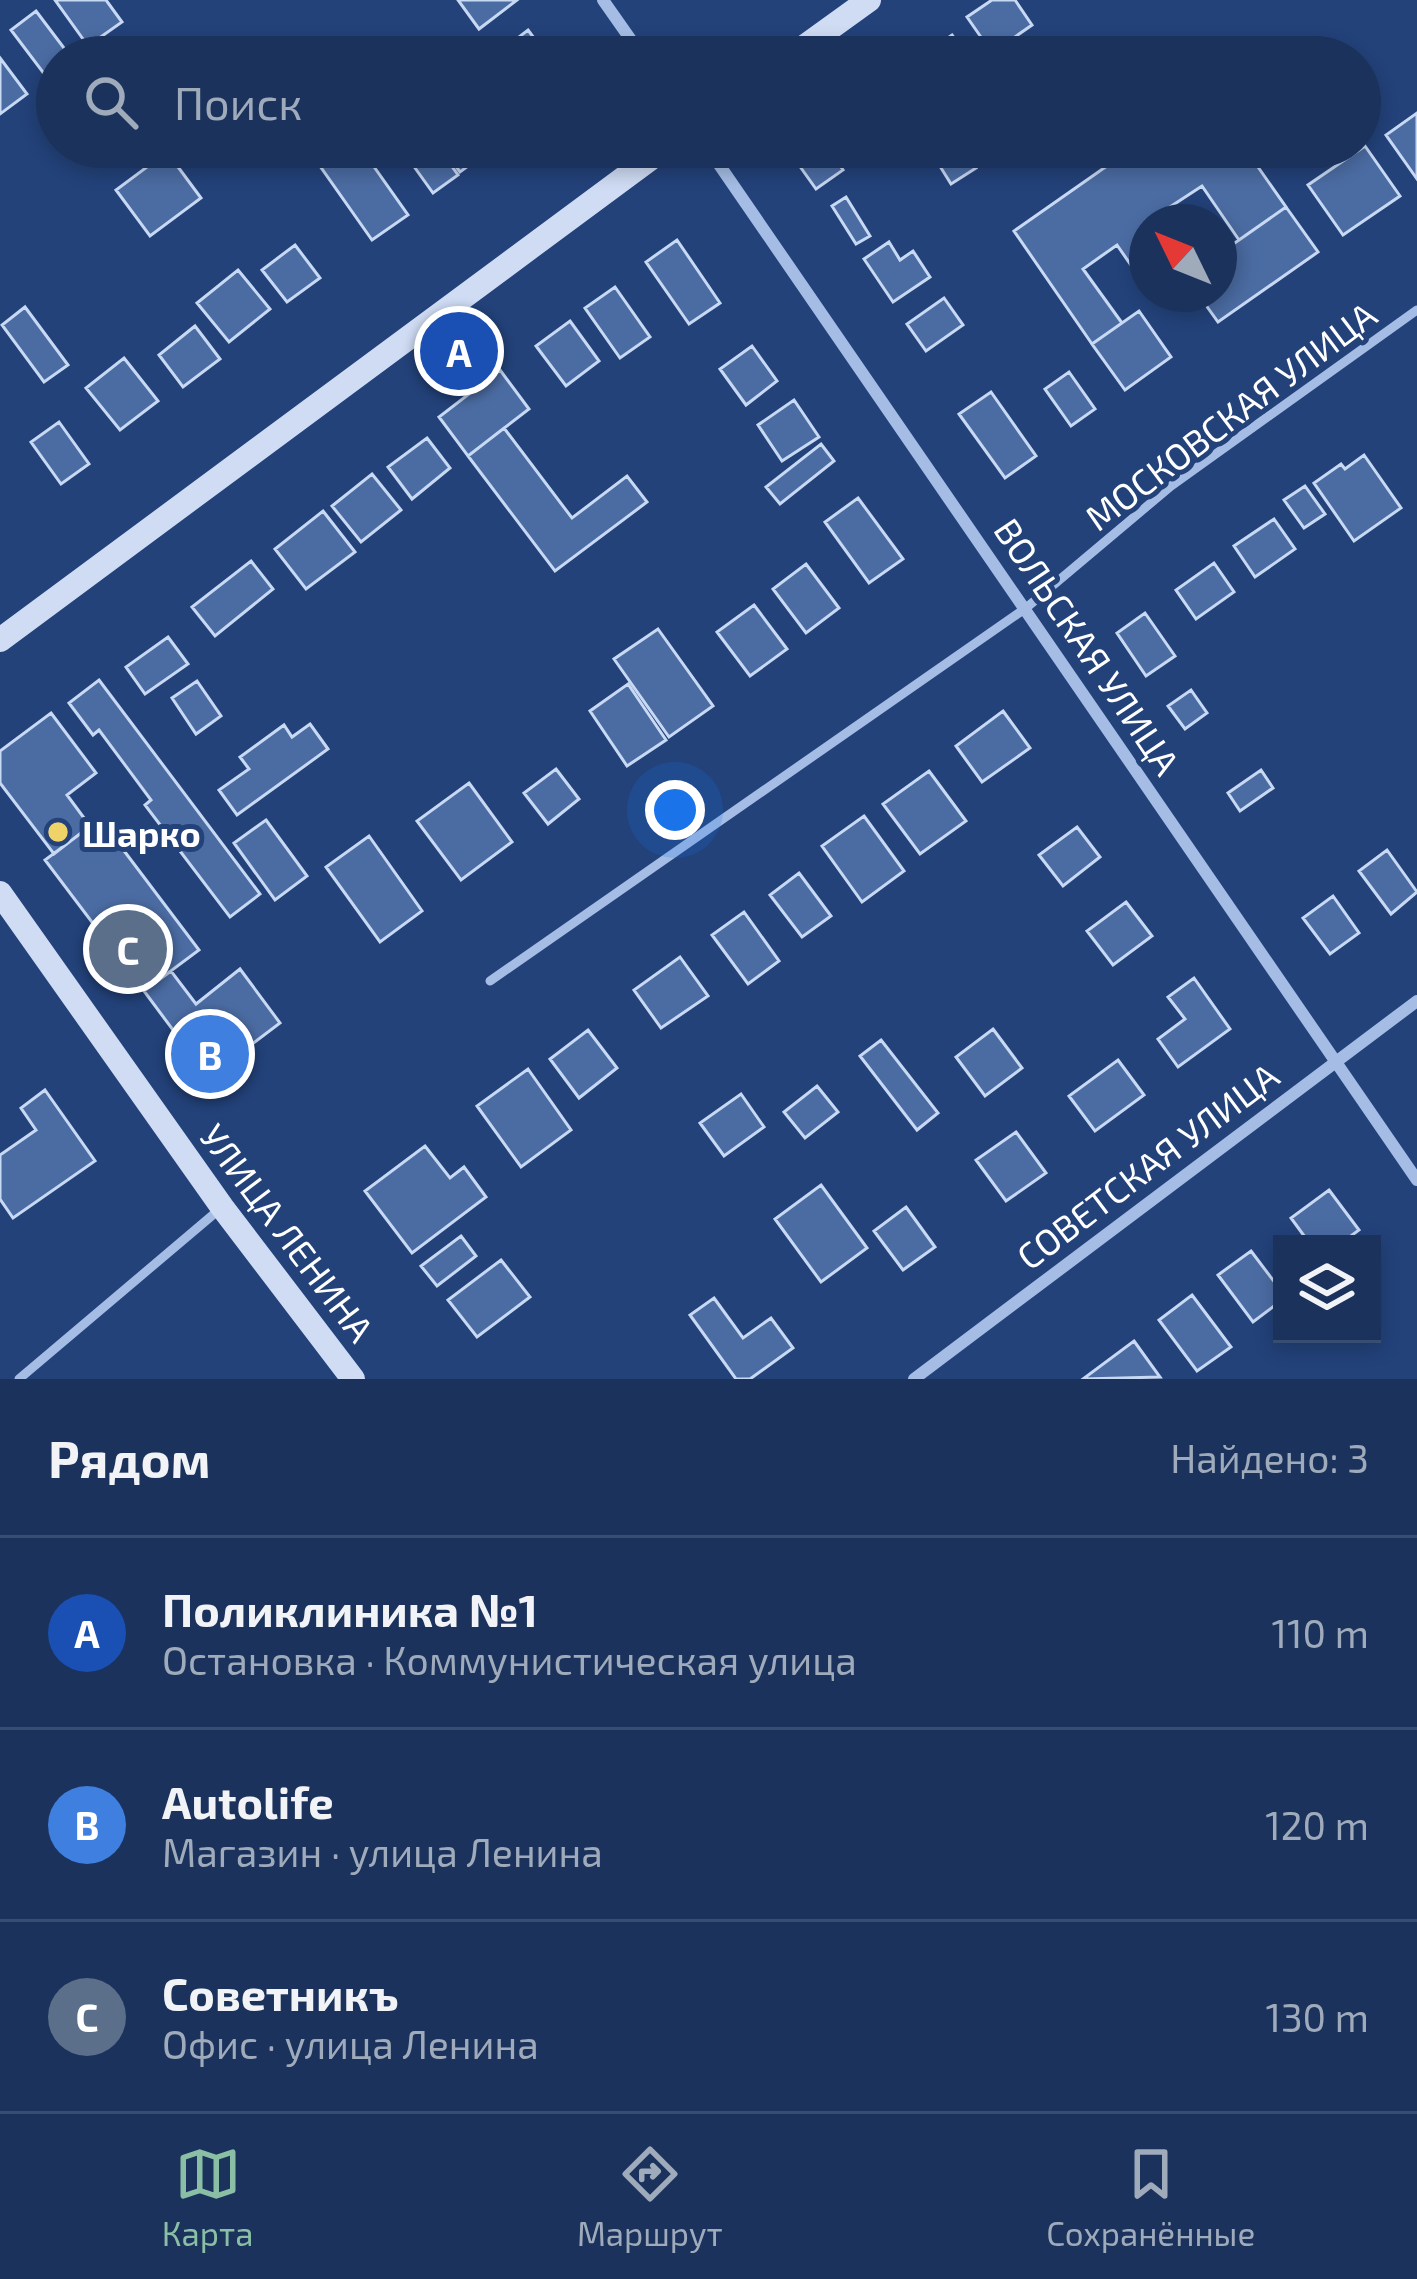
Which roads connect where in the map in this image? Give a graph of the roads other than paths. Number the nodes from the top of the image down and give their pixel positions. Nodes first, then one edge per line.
1 (603, 0) edge
2 (869, 0) edge
3 (628, 36) edge
4 (819, 36) edge
5 (638, 168) edge
6 (722, 168) edge
7 (1417, 310) edge
8 (1026, 608) junction
9 (0, 640) edge
10 (0, 893) edge
11 (490, 981) dead end
12 (1417, 1000) edge
13 (1336, 1060) junction
14 (1417, 1180) edge
15 (222, 1207) junction
16 (19, 1379) edge
17 (353, 1379) edge
18 (914, 1379) edge

1 - 3 street
2 - 4 main road
5 - 9 main road
6 - 8 street, ВОЛЬСКАЯ УЛИЦА
7 - 8 lane, МОСКОВСКАЯ УЛИЦА
8 - 11 lane, МОСКОВСКАЯ УЛИЦА
8 - 13 street, ВОЛЬСКАЯ УЛИЦА
10 - 15 main road, УЛИЦА ЛЕНИНА
12 - 13 street, СОВЕТСКАЯ УЛИЦА
13 - 14 street, ВОЛЬСКАЯ УЛИЦА
13 - 18 street, СОВЕТСКАЯ УЛИЦА
15 - 16 lane
15 - 17 main road, УЛИЦА ЛЕНИНА

